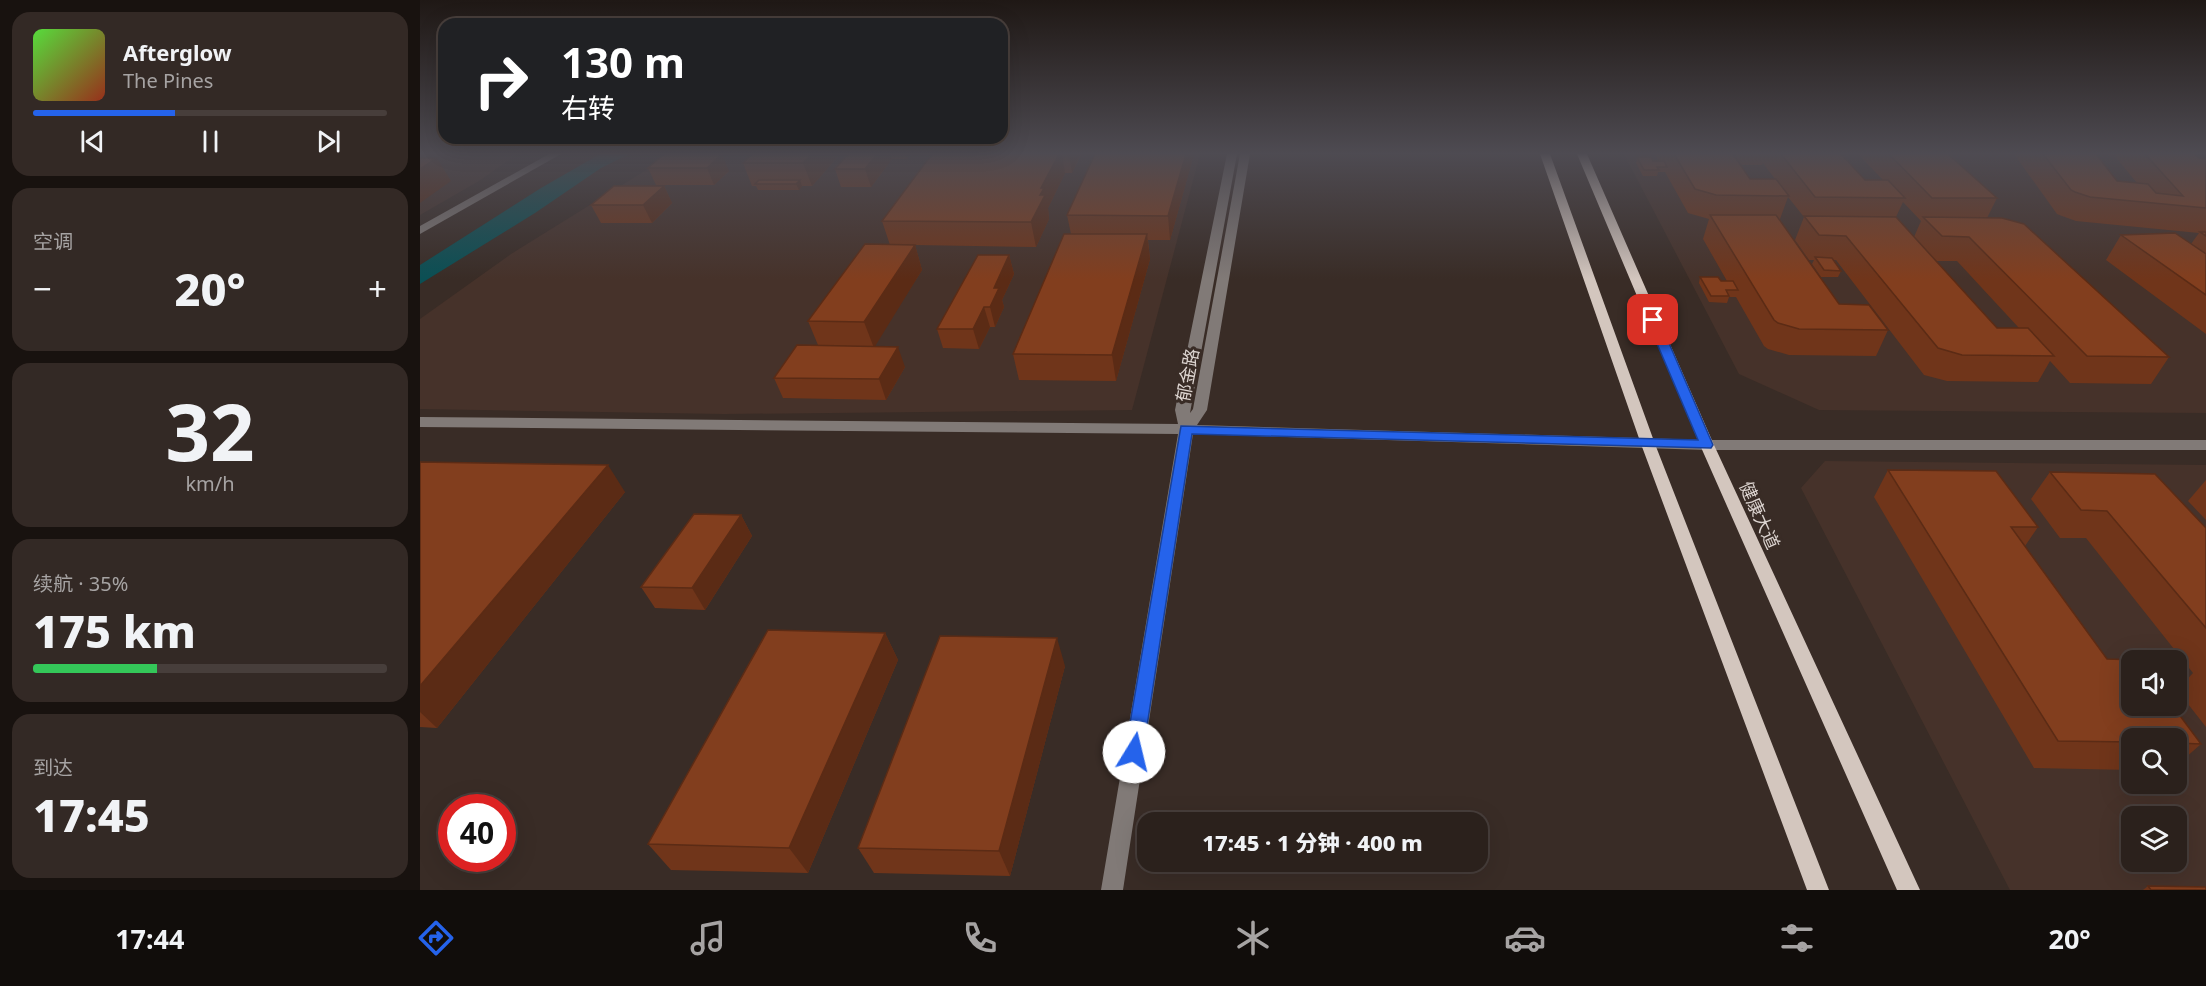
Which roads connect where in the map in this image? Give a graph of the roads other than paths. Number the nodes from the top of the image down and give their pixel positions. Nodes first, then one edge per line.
1 (483, 196) edge
2 (1224, 196) edge
3 (1238, 196) edge
4 (1560, 196) edge
5 (1600, 196) edge
6 (420, 231) edge
7 (420, 422) edge
8 (1186, 429) junction
9 (1648, 444) junction
10 (1707, 445) junction
11 (2206, 445) edge
12 (1112, 890) edge
13 (1818, 890) edge
14 (1909, 890) edge

1 - 6 street
2 - 8 street, 郁金路
3 - 8 street, 郁金路
4 - 9 main road
5 - 10 main road, 健康大道
7 - 8 street
8 - 9 street
8 - 12 street
9 - 10 street
9 - 13 main road
10 - 11 street
10 - 14 main road, 健康大道

